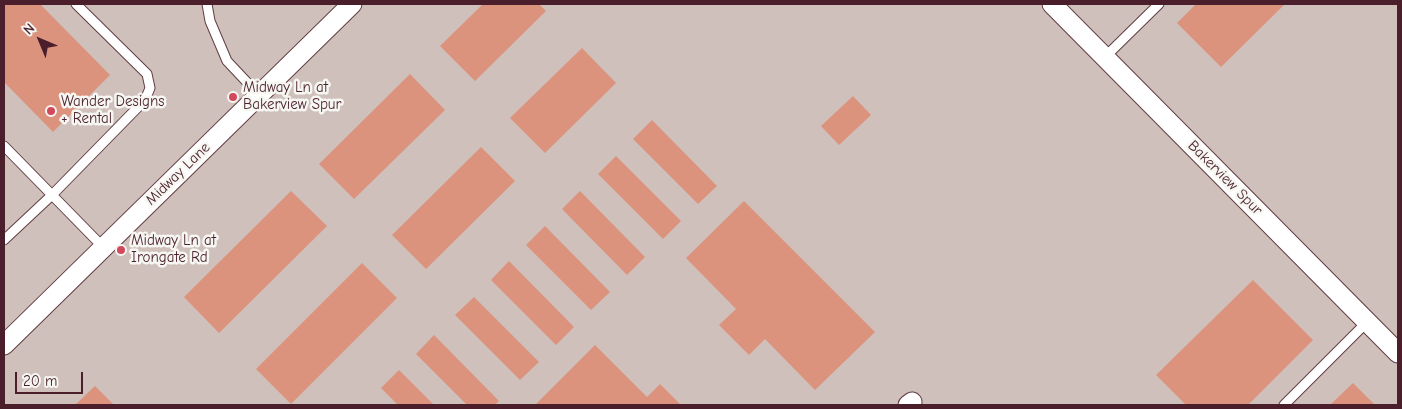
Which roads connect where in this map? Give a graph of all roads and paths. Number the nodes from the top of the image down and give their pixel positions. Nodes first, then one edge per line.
1 (76, 4) edge
2 (207, 4) edge
3 (352, 4) edge
4 (1052, 4) edge
5 (1159, 4) edge
6 (1105, 57) junction
7 (259, 95) junction
8 (4, 146) edge
9 (52, 195) junction
10 (4, 240) edge
11 (103, 248) junction
12 (1367, 322) junction
13 (4, 345) edge
14 (1398, 353) edge
15 (1284, 405) edge

1 - 9 lane
2 - 7 lane
3 - 7 street, Midway Lane
4 - 6 street, Bakerview Spur
5 - 6 lane
6 - 12 street, Bakerview Spur
7 - 11 street, Midway Lane
8 - 9 lane
9 - 10 lane
9 - 11 lane
11 - 13 street, Midway Lane
12 - 14 street, Bakerview Spur
12 - 15 lane

